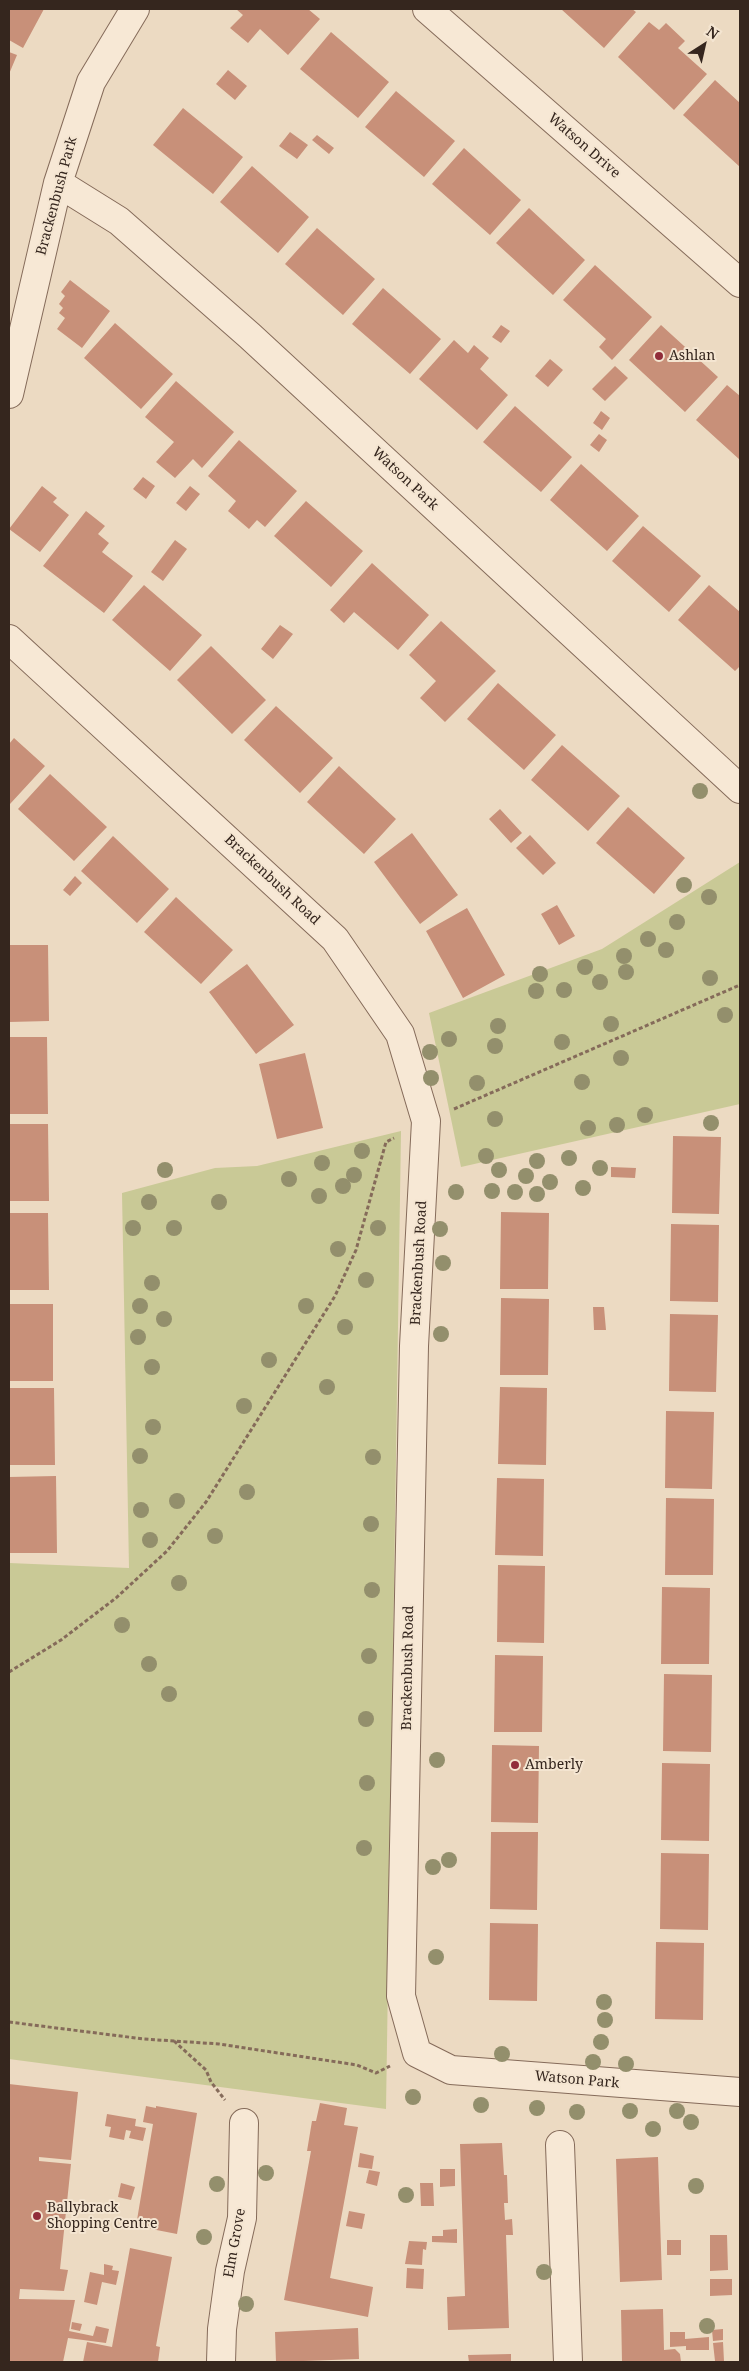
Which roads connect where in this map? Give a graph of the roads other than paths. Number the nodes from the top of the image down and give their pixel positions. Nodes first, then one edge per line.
1 (134, 9) edge
2 (427, 9) edge
3 (58, 182) junction
4 (740, 283) edge
5 (9, 394) edge
6 (9, 638) edge
7 (740, 789) edge
8 (417, 2053) joint
9 (740, 2092) edge
10 (244, 2123) dead end
11 (560, 2145) dead end
12 (221, 2362) edge
13 (568, 2362) edge

1 - 3 street, Brackenbush Park
2 - 4 street, Watson Drive
3 - 5 street, Brackenbush Park
3 - 7 street, Watson Park
6 - 8 street, Brackenbush Road
8 - 9 street, Watson Park
10 - 12 street, Elm Grove
11 - 13 street

